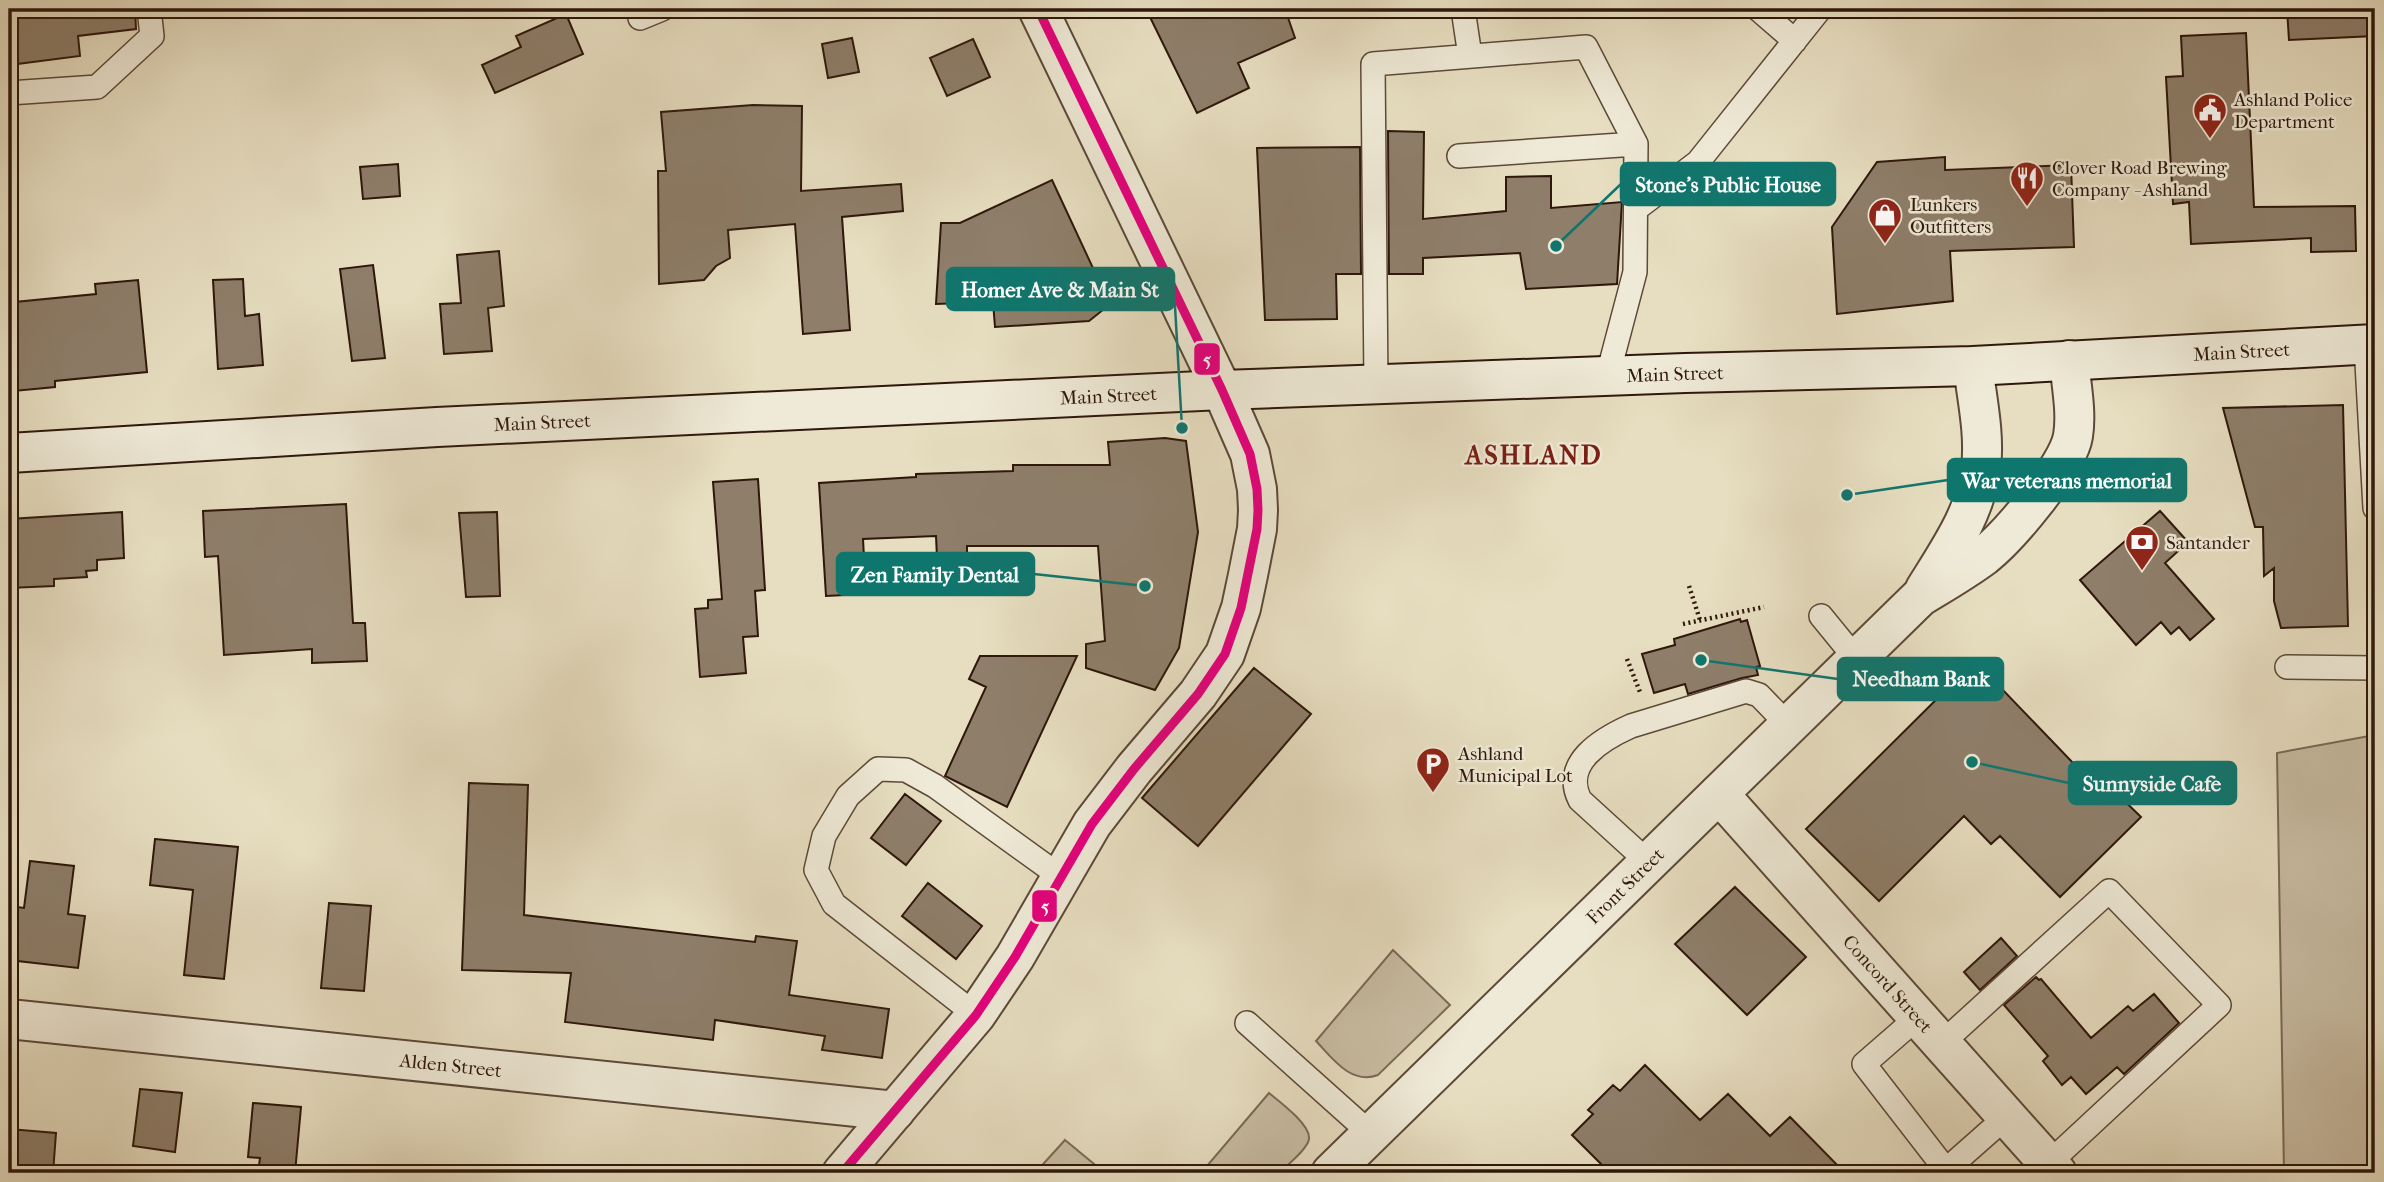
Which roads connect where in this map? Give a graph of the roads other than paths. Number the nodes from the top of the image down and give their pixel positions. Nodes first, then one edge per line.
1 (149, 9) edge
2 (662, 9) edge
3 (1038, 9) edge
4 (1463, 9) edge
5 (1758, 9) edge
6 (1820, 9) edge
7 (640, 18) dead end
8 (1795, 40) junction
9 (1470, 57) junction
10 (9, 93) edge
11 (1636, 145) junction
12 (1459, 156) dead end
13 (1636, 209) junction
14 (2371, 344) edge
15 (2069, 360) junction
16 (1973, 366) junction
17 (1607, 378) junction
18 (1376, 385) junction
19 (1222, 390) junction
20 (9, 453) edge
21 (2375, 508) edge
22 (1920, 597) junction
23 (1821, 616) dead end
24 (1857, 660) junction
25 (2287, 667) dead end
26 (2375, 668) edge
27 (1789, 726) junction
28 (1719, 794) junction
29 (1648, 862) junction
30 (1060, 877) junction
31 (976, 1015) junction
32 (9, 1019) edge
33 (1247, 1023) dead end
34 (1929, 1031) junction
35 (895, 1111) junction
36 (2006, 1117) junction
37 (1371, 1134) junction
38 (2052, 1169) edge
39 (842, 1173) edge
40 (1331, 1173) edge

1 - 10 lane
2 - 7 lane
3 - 19 street
4 - 9 lane
5 - 8 lane
6 - 8 lane
8 - 13 lane
9 - 11 lane
9 - 18 lane
11 - 12 lane
11 - 13 lane
13 - 17 lane
14 - 15 street, Main Street
14 - 21 lane
15 - 16 street, Main Street
15 - 22 street, Front Street
16 - 17 street, Main Street
16 - 22 street, Front Street
17 - 18 street, Main Street
18 - 19 street, Main Street
19 - 20 street, Main Street
19 - 30 street
22 - 24 street, Front Street
23 - 24 lane
24 - 27 street, Front Street
25 - 26 lane
27 - 28 street, Front Street
27 - 29 lane
28 - 29 street, Front Street
28 - 34 street, Concord Street
29 - 37 street, Front Street
30 - 31 street
30 - 31 lane
31 - 35 street
32 - 35 street, Alden Street
33 - 37 lane
34 - 36 street, Concord Street
34 - 36 lane
34 - 38 lane
35 - 39 street
36 - 38 street, Concord Street
37 - 40 street, Front Street

